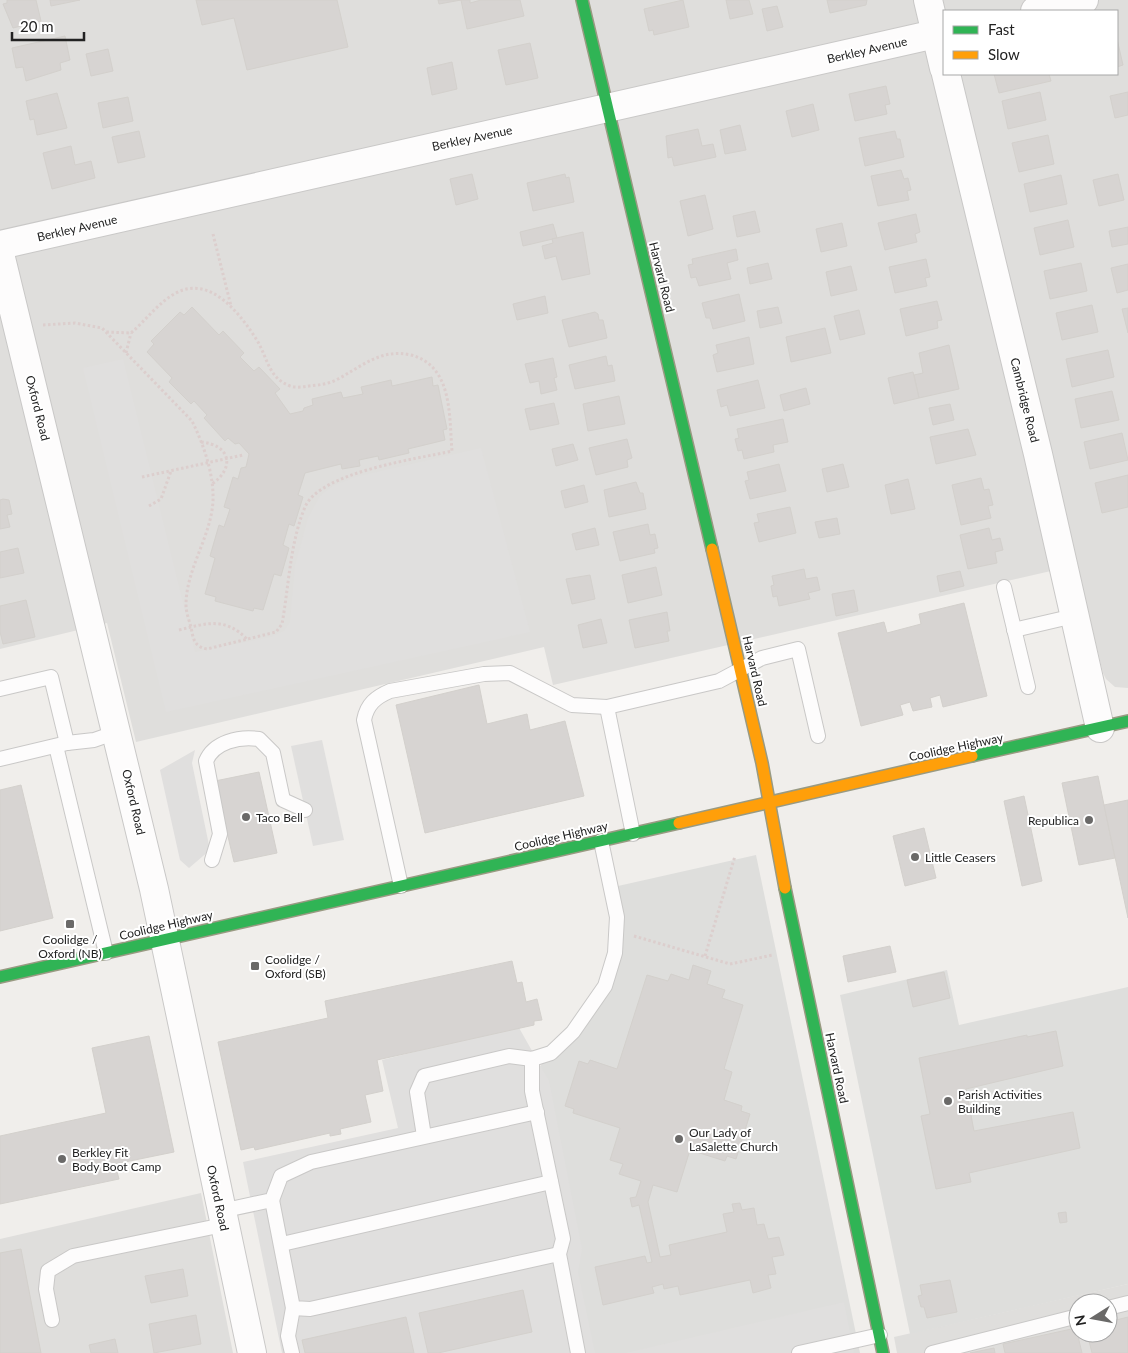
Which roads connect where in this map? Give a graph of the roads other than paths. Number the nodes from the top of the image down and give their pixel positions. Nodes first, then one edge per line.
1 (582, 0) edge
2 (928, 0) edge
3 (1084, 0) edge
4 (1039, 10) edge
5 (940, 33) edge
6 (943, 59) edge
7 (946, 75) edge
8 (607, 108) junction
9 (0, 246) edge
10 (0, 254) edge
11 (1004, 586) dead end
12 (1074, 616) junction
13 (1014, 630) junction
14 (740, 669) junction
15 (1028, 687) dead end
16 (0, 689) edge
17 (607, 707) junction
18 (1128, 721) edge
19 (1100, 728) junction
20 (117, 732) junction
21 (818, 736) dead end
22 (62, 744) junction
23 (0, 759) edge
24 (769, 804) junction
25 (305, 810) dead end
26 (633, 834) junction
27 (601, 841) junction
28 (212, 860) dead end
29 (401, 886) junction
30 (165, 941) junction
31 (106, 953) junction
32 (0, 977) edge
33 (532, 1059) junction
34 (537, 1112) junction
35 (424, 1136) junction
36 (551, 1182) junction
37 (272, 1200) junction
38 (222, 1218) junction
39 (282, 1244) junction
40 (559, 1254) junction
41 (293, 1308) junction
42 (1068, 1319) edge
43 (52, 1320) dead end
44 (880, 1335) junction
45 (252, 1353) edge
46 (292, 1353) edge
47 (578, 1353) edge
48 (799, 1353) edge
49 (884, 1353) edge
50 (932, 1353) edge

1 - 8 street, Harvard Road
2 - 5 street
3 - 4 street
5 - 6 street
5 - 8 street, Berkley Avenue
7 - 12 street, Cambridge Road
8 - 9 street, Berkley Avenue
8 - 14 street, Harvard Road
10 - 20 street, Oxford Road
11 - 13 lane
12 - 13 lane
12 - 19 street, Cambridge Road
13 - 15 lane
14 - 17 lane
14 - 21 lane
14 - 24 street, Harvard Road
16 - 22 lane
17 - 26 lane
17 - 29 lane
18 - 19 street, Coolidge Highway
19 - 24 street, Coolidge Highway
20 - 22 lane
20 - 30 street, Oxford Road
22 - 23 lane
22 - 31 lane
24 - 26 street, Coolidge Highway
24 - 44 street, Harvard Road
25 - 28 lane
26 - 27 street, Coolidge Highway
27 - 29 street, Coolidge Highway
27 - 33 lane
29 - 30 street, Coolidge Highway
30 - 31 street, Coolidge Highway
30 - 38 street, Oxford Road
31 - 32 street, Coolidge Highway
33 - 34 lane
33 - 35 lane
34 - 35 lane
34 - 36 lane
35 - 37 lane
36 - 39 lane
36 - 40 lane
37 - 38 lane
37 - 39 lane
38 - 43 lane
38 - 45 street, Oxford Road
39 - 41 lane
40 - 41 lane
40 - 47 lane
41 - 46 lane
42 - 50 lane
44 - 48 lane
44 - 49 street, Harvard Road

